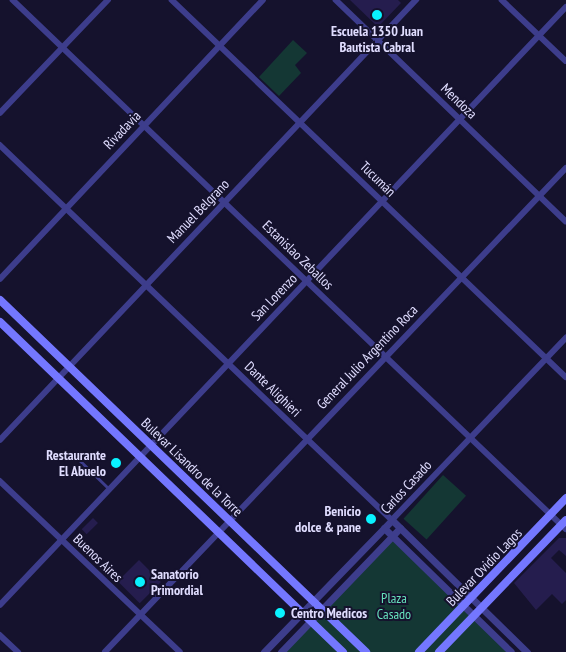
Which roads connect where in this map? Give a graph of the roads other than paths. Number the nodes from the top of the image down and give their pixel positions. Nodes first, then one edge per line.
1 (13, 0) edge
2 (108, 0) edge
3 (172, 0) edge
4 (263, 0) edge
5 (336, 0) edge
6 (416, 0) edge
7 (502, 0) edge
8 (566, 7) edge
9 (539, 36) junction
10 (378, 40) junction
11 (220, 46) junction
12 (63, 47) junction
13 (566, 61) edge
14 (0, 113) edge
15 (460, 119) junction
16 (300, 122) junction
17 (144, 125) junction
18 (0, 145) edge
19 (566, 168) edge
20 (539, 195) junction
21 (382, 200) junction
22 (224, 202) junction
23 (66, 208) junction
24 (566, 221) edge
25 (462, 276) junction
26 (0, 278) edge
27 (306, 280) junction
28 (146, 284) junction
29 (0, 300) edge
30 (0, 322) edge
31 (566, 338) edge
32 (386, 356) junction
33 (546, 358) junction
34 (228, 363) junction
35 (69, 366) junction
36 (58, 378) junction
37 (566, 378) edge
38 (307, 438) junction
39 (469, 438) junction
40 (0, 440) edge
41 (151, 445) junction
42 (75, 456) dead end
43 (140, 457) junction
44 (0, 481) edge
45 (109, 489) junction
46 (566, 498) edge
47 (551, 514) junction
48 (392, 520) junction
49 (230, 521) junction
50 (564, 524) edge
51 (384, 528) junction
52 (400, 528) junction
53 (219, 533) junction
54 (392, 537) junction
55 (60, 539) junction
56 (472, 598) junction
57 (313, 602) junction
58 (0, 605) edge
59 (464, 606) junction
60 (481, 607) junction
61 (322, 610) junction
62 (302, 613) junction
63 (140, 615) junction
64 (474, 616) junction
65 (311, 621) junction
66 (0, 635) edge
67 (18, 652) edge
68 (105, 652) edge
69 (180, 652) edge
70 (264, 652) edge
71 (281, 652) edge
72 (343, 652) edge
73 (366, 652) edge
74 (419, 652) edge
75 (439, 652) edge
76 (511, 652) edge
77 (527, 652) edge

1 - 12 street, Estanislao Zeballos
2 - 12 street
3 - 11 street, Tucumán
4 - 11 street, Rivadavia
5 - 10 street, Mendoza
6 - 10 street, Manuel Belgrano
7 - 9 street
8 - 9 street, San Lorenzo
9 - 13 street
9 - 15 street, San Lorenzo
10 - 15 street, Mendoza
10 - 16 street, Manuel Belgrano
11 - 16 street, Tucumán
11 - 17 street, Rivadavia
12 - 14 street
12 - 17 street, Estanislao Zeballos
15 - 20 street, Mendoza
15 - 21 street, San Lorenzo
16 - 21 street, Tucumán
16 - 22 street, Manuel Belgrano
17 - 22 street, Estanislao Zeballos
17 - 23 street, Rivadavia
18 - 23 street, Dante Alighieri
19 - 20 street, General Julio Argentino Roca
20 - 24 street, Mendoza
20 - 25 street, General Julio Argentino Roca
21 - 25 street, Tucumán
21 - 27 street, San Lorenzo
22 - 27 street, Estanislao Zeballos
22 - 28 street, Manuel Belgrano
23 - 26 street, Rivadavia
23 - 28 street, Dante Alighieri
25 - 32 street, General Julio Argentino Roca
25 - 33 street, Tucumán
27 - 32 street, Estanislao Zeballos
27 - 34 street, San Lorenzo
28 - 34 street, Dante Alighieri
28 - 35 street, Manuel Belgrano
29 - 35 main road, Bulevar Lisandro de la Torre
30 - 36 main road, Bulevar Lisandro de la Torre
31 - 33 street, Carlos Casado
32 - 38 street, General Julio Argentino Roca
32 - 39 street, Estanislao Zeballos
33 - 37 street, Tucumán
33 - 39 street, Carlos Casado
34 - 38 street, Dante Alighieri
34 - 41 street, San Lorenzo
35 - 36 street, Manuel Belgrano
35 - 41 main road, Bulevar Lisandro de la Torre
36 - 40 street, Manuel Belgrano
36 - 43 main road, Bulevar Lisandro de la Torre
38 - 48 street, Dante Alighieri
38 - 49 street, General Julio Argentino Roca
39 - 47 street, Estanislao Zeballos
39 - 48 street, Carlos Casado
41 - 43 street, San Lorenzo
41 - 49 main road, Bulevar Lisandro de la Torre
42 - 45 lane
43 - 45 street, San Lorenzo
43 - 53 main road, Bulevar Lisandro de la Torre
44 - 55 street, Buenos Aires
45 - 55 street, San Lorenzo
46 - 47 main road, Bulevar Ovidio Lagos
47 - 50 street, Estanislao Zeballos
47 - 56 main road, Bulevar Ovidio Lagos
48 - 51 street, Carlos Casado
48 - 52 street, Dante Alighieri
49 - 53 street, General Julio Argentino Roca
49 - 57 main road, Bulevar Lisandro de la Torre
50 - 60 main road, Bulevar Ovidio Lagos
51 - 54 street
51 - 57 street, Carlos Casado
52 - 54 street, Carlos Casado
52 - 56 street, Dante Alighieri
53 - 62 main road, Bulevar Lisandro de la Torre
53 - 63 street, General Julio Argentino Roca
54 - 59 street
54 - 61 street, Carlos Casado
55 - 58 street, San Lorenzo
55 - 63 street, Buenos Aires
56 - 59 main road, Bulevar Ovidio Lagos
56 - 60 street, Dante Alighieri
57 - 61 main road, Bulevar Lisandro de la Torre
57 - 62 street, Carlos Casado
59 - 64 street
59 - 74 main road, Bulevar Ovidio Lagos
60 - 64 main road, Bulevar Ovidio Lagos
60 - 77 street, Dante Alighieri
61 - 65 street, Carlos Casado
61 - 73 main road, Bulevar Lisandro de la Torre
62 - 65 main road, Bulevar Lisandro de la Torre
62 - 70 street, Carlos Casado
63 - 68 street, General Julio Argentino Roca
63 - 69 street, Buenos Aires
64 - 75 main road, Bulevar Ovidio Lagos
64 - 76 street
65 - 71 street, Carlos Casado
65 - 72 main road, Bulevar Lisandro de la Torre
66 - 67 street

